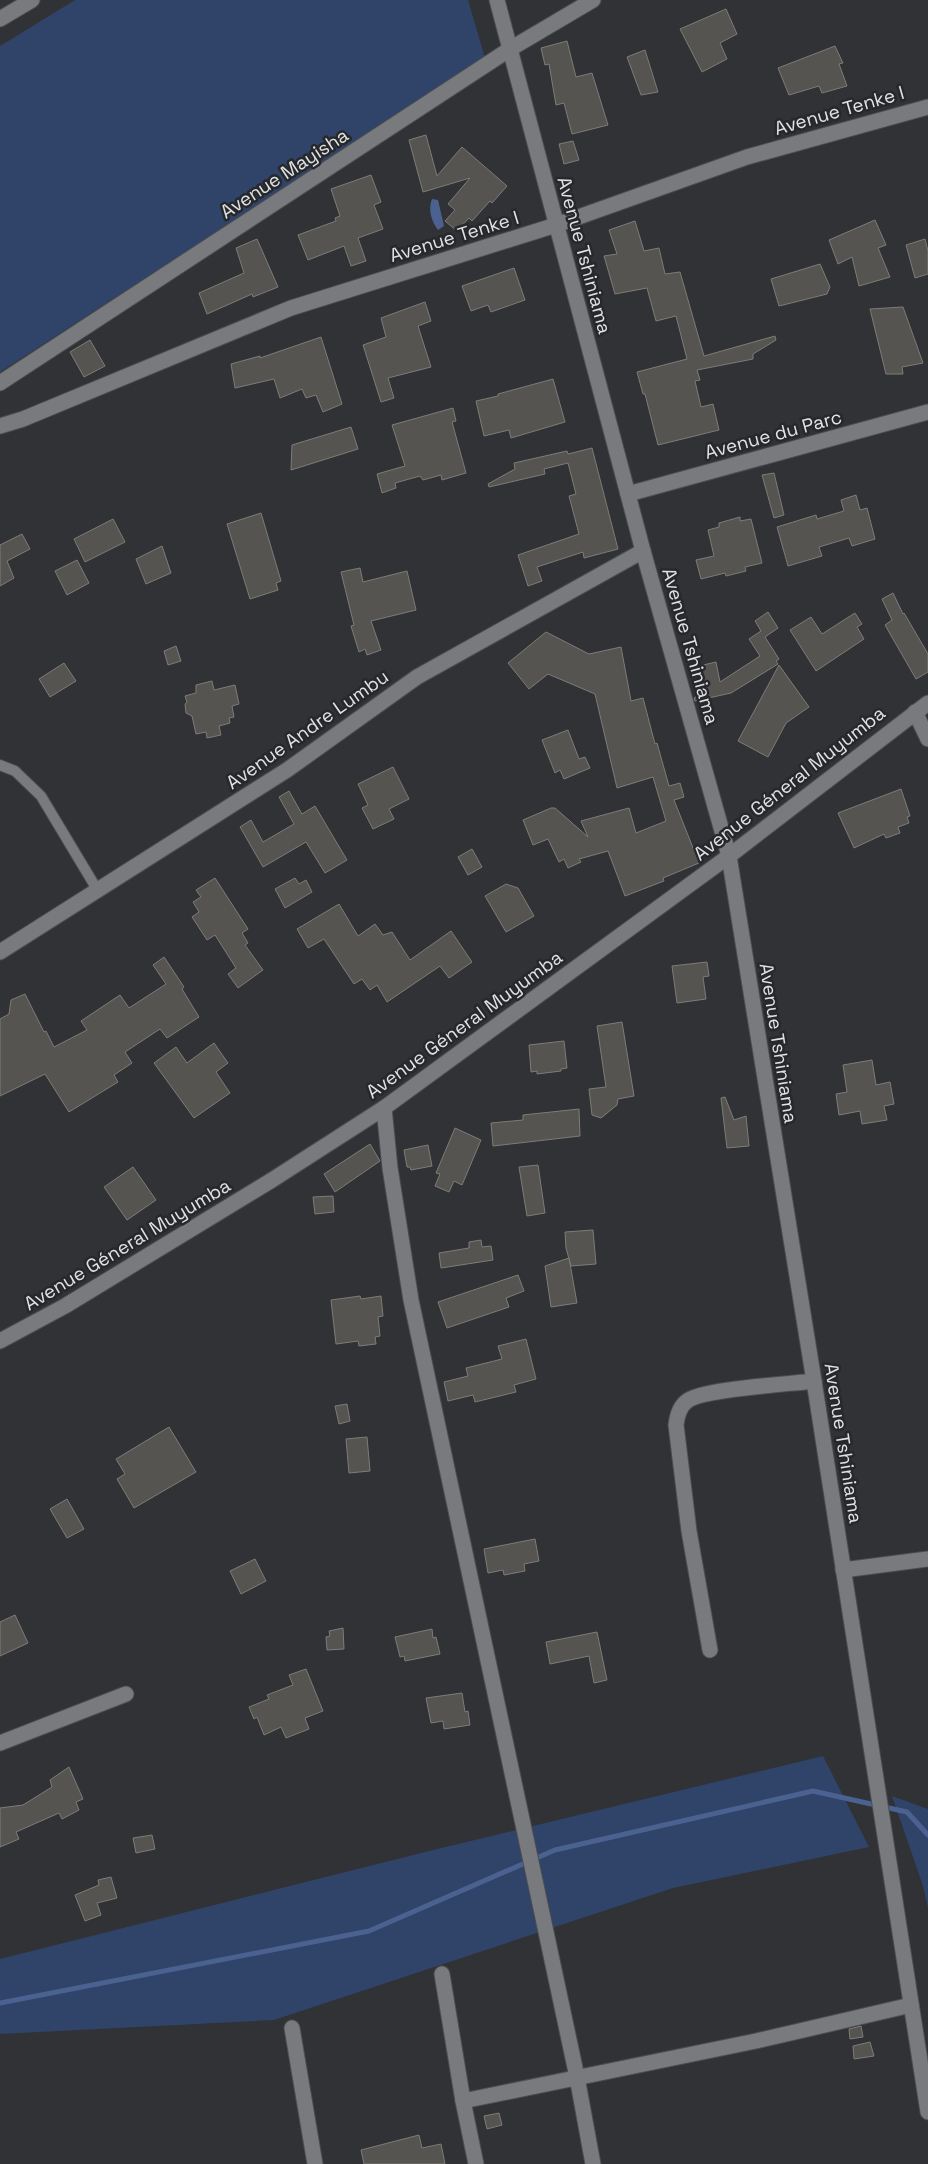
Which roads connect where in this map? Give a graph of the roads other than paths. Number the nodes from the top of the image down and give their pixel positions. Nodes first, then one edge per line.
1 (32, 0) edge
2 (497, 0) edge
3 (593, 0) edge
4 (0, 19) edge
5 (510, 49) junction
6 (928, 107) edge
7 (556, 225) junction
8 (0, 382) edge
9 (928, 412) edge
10 (0, 426) edge
11 (628, 494) junction
12 (643, 551) junction
13 (928, 703) edge
14 (915, 712) junction
15 (928, 739) edge
16 (0, 765) edge
17 (729, 856) junction
18 (98, 891) junction
19 (0, 952) edge
20 (384, 1108) junction
21 (0, 1341) edge
22 (814, 1381) junction
23 (928, 1559) edge
24 (843, 1570) junction
25 (710, 1650) dead end
26 (126, 1694) dead end
27 (0, 1743) edge
28 (442, 1974) dead end
29 (911, 2005) junction
30 (292, 2028) dead end
31 (577, 2077) junction
32 (463, 2101) junction
33 (928, 2112) edge
34 (315, 2164) edge
35 (476, 2164) edge
36 (593, 2164) edge

1 - 4 street
2 - 5 street, Avenue Tshiniama
3 - 5 street, Avenue Mayisha
5 - 7 street, Avenue Tshiniama
5 - 8 street, Avenue Mayisha
6 - 7 street, Avenue Tenke I
7 - 10 street, Avenue Tenke I
7 - 11 street, Avenue Tshiniama
9 - 11 street, Avenue du Parc
11 - 12 street, Avenue Tshiniama
12 - 17 street, Avenue Tshiniama
12 - 18 street, Avenue Andre Lumbu
13 - 14 street, Avenue Géneral Muyumba
14 - 15 street
14 - 17 street, Avenue Géneral Muyumba
16 - 18 lane
17 - 20 street, Avenue Géneral Muyumba
17 - 22 street, Avenue Tshiniama
18 - 19 street, Avenue Andre Lumbu
20 - 21 street, Avenue Géneral Muyumba
20 - 31 street
22 - 24 street, Avenue Tshiniama
22 - 25 street
23 - 24 street
24 - 29 street, Avenue Tshiniama
26 - 27 street
28 - 32 street
29 - 31 street
29 - 33 street, Avenue Tshiniama
30 - 34 street
31 - 32 street
31 - 36 street
32 - 35 street

